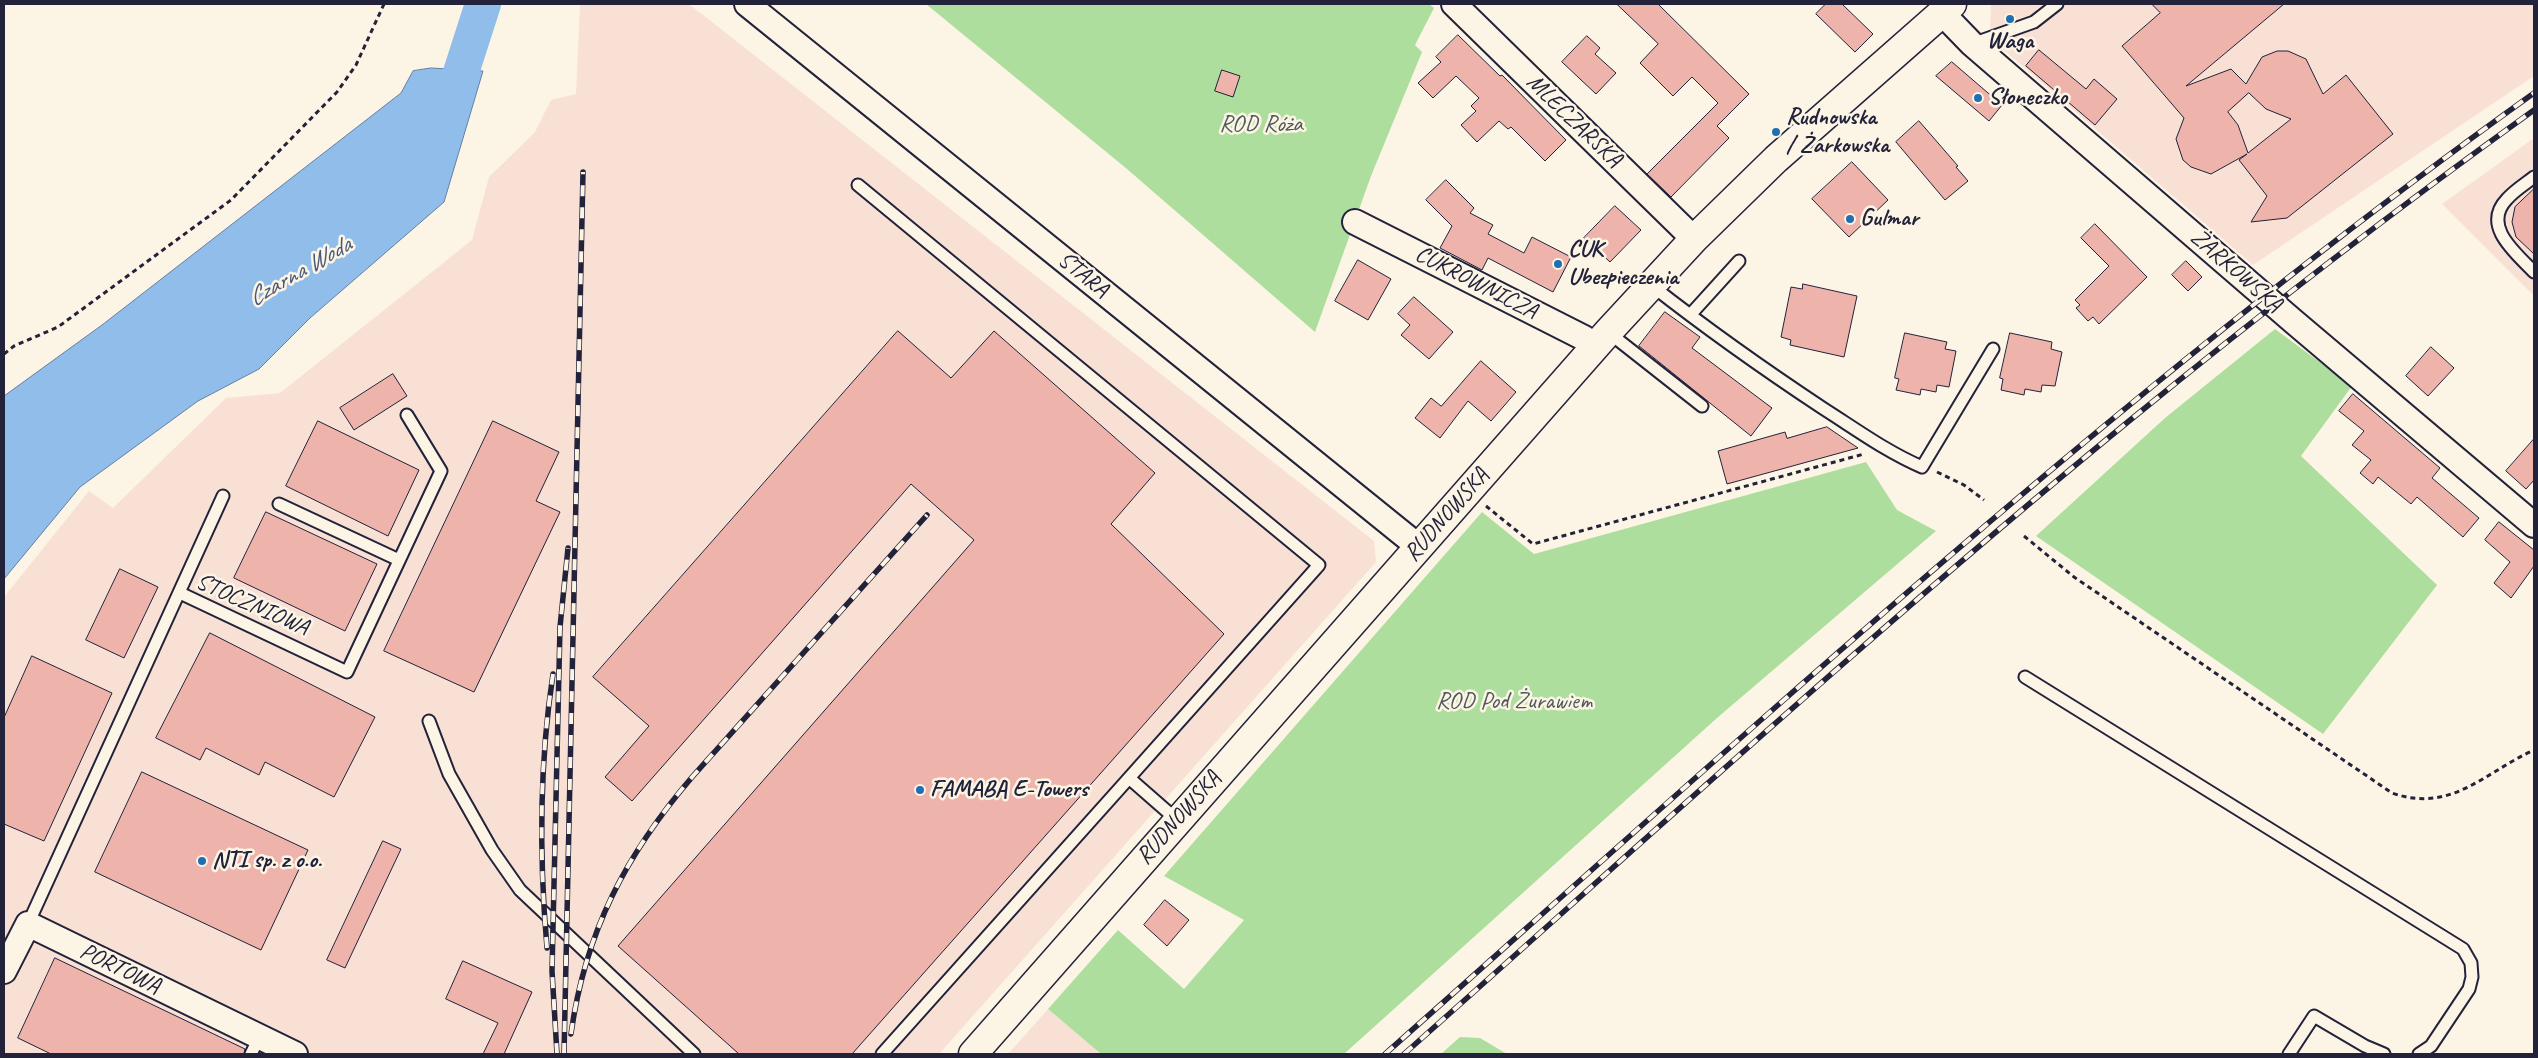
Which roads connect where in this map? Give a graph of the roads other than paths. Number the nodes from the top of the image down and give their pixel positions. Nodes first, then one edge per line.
1 (747, 4) edge
2 (1454, 4) edge
3 (2057, 4) edge
4 (1947, 8) edge
5 (772, 12) edge
6 (1972, 44) junction
7 (2534, 177) edge
8 (858, 185) dead end
9 (1355, 222) dead end
10 (1694, 240) junction
11 (1738, 261) dead end
12 (2534, 272) edge
13 (1652, 285) junction
14 (1691, 314) junction
15 (1601, 340) junction
16 (1992, 350) dead end
17 (1702, 406) dead end
18 (407, 415) dead end
19 (222, 496) dead end
20 (278, 504) dead end
21 (2534, 525) edge
22 (1419, 547) junction
23 (400, 560) junction
24 (180, 593) junction
25 (2025, 677) dead end
26 (429, 720) dead end
27 (1129, 778) junction
28 (1177, 820) junction
29 (28, 924) junction
30 (4, 971) edge
31 (256, 1045) edge
32 (295, 1054) edge
33 (694, 1054) edge
34 (882, 1054) edge
35 (973, 1054) edge
36 (2289, 1054) edge
37 (2384, 1054) edge
38 (2419, 1054) edge

1 - 5 street, STARA
2 - 10 street, MLECZARSKA
3 - 6 lane
4 - 6 street, ŻARKOWSKA
4 - 10 main road, RUDNOWSKA
5 - 22 street, STARA
6 - 21 street, ŻARKOWSKA
7 - 12 lane
8 - 27 lane
9 - 15 street, CUKROWNICZA
10 - 13 main road, RUDNOWSKA
11 - 14 lane
13 - 14 lane
13 - 15 main road, RUDNOWSKA
14 - 16 lane
15 - 17 lane
15 - 22 main road, RUDNOWSKA
18 - 23 lane, STOCZNIOWA
19 - 24 lane
20 - 23 lane
22 - 28 main road, RUDNOWSKA
23 - 24 lane, STOCZNIOWA
24 - 29 lane, STOCZNIOWA
25 - 38 lane
26 - 33 lane
27 - 28 lane
27 - 34 lane
28 - 35 main road, RUDNOWSKA
29 - 30 street
29 - 31 street, PORTOWA
31 - 32 street, PORTOWA
36 - 37 lane

